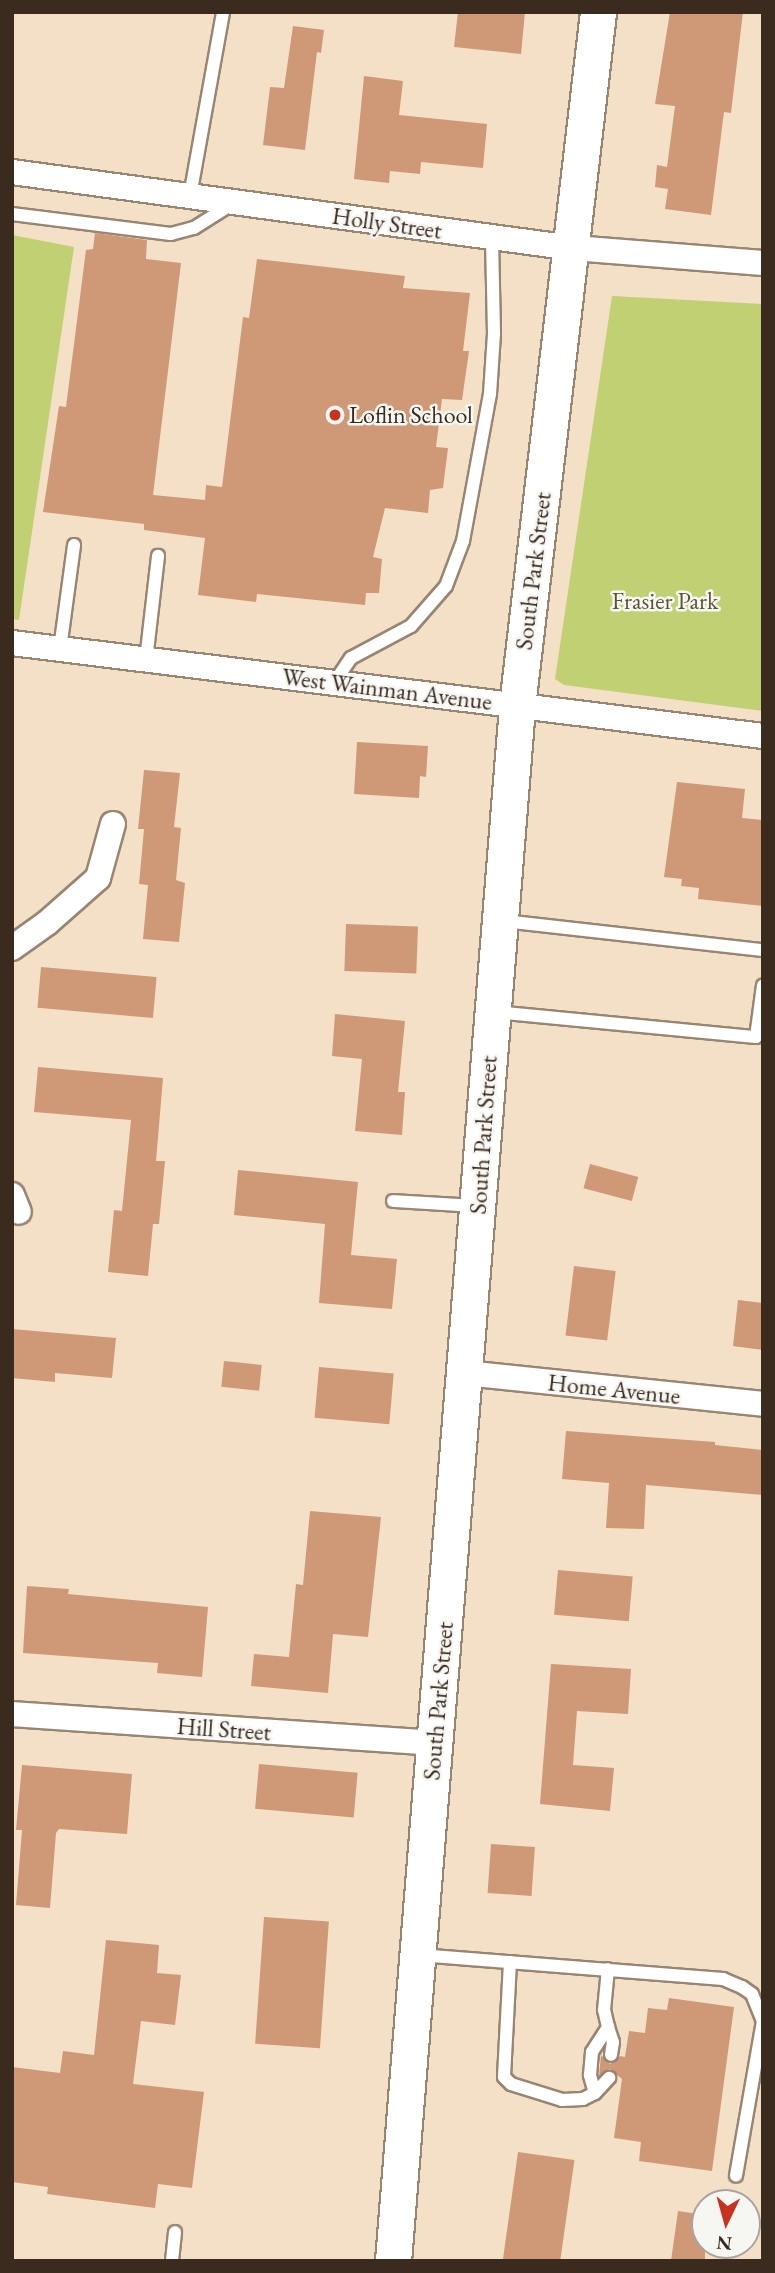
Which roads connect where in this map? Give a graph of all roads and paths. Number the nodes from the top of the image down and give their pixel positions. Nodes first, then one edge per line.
1 (223, 12) edge
2 (598, 12) edge
3 (12, 172) edge
4 (190, 196) junction
5 (235, 202) junction
6 (12, 214) edge
7 (492, 237) junction
8 (573, 248) junction
9 (763, 263) edge
10 (74, 545) dead end
11 (158, 556) dead end
12 (12, 643) edge
13 (60, 649) junction
14 (146, 660) junction
15 (334, 683) junction
16 (517, 706) junction
17 (763, 736) edge
18 (113, 824) dead end
19 (499, 921) junction
20 (12, 948) edge
21 (763, 950) edge
22 (763, 985) edge
23 (492, 1012) junction
24 (393, 1201) dead end
25 (478, 1206) junction
26 (465, 1373) junction
27 (763, 1404) edge
28 (12, 1714) edge
29 (435, 1744) junction
30 (418, 1955) junction
31 (510, 1962) junction
32 (608, 1969) junction
33 (608, 2027) junction
34 (611, 2055) dead end
35 (609, 2078) dead end
36 (595, 2093) junction
37 (736, 2176) dead end
38 (175, 2232) dead end
39 (172, 2261) edge
40 (393, 2261) edge

1 - 4 lane
2 - 8 main road, South Park Street
3 - 4 street, Holly Street
4 - 5 street, Holly Street
5 - 6 lane
5 - 7 street, Holly Street
7 - 8 street, Holly Street
7 - 15 lane
8 - 9 street, Holly Street
8 - 16 main road, South Park Street
10 - 13 lane
11 - 14 lane
12 - 13 street, West Wainman Avenue
13 - 14 street, West Wainman Avenue
14 - 15 street, West Wainman Avenue
15 - 16 street, West Wainman Avenue
16 - 17 street, West Wainman Avenue
16 - 19 main road, South Park Street
18 - 20 street
19 - 21 lane
19 - 23 main road, South Park Street
22 - 23 lane
23 - 25 main road, South Park Street
24 - 25 lane
25 - 26 main road, South Park Street
26 - 27 street, Home Avenue
26 - 29 main road, South Park Street
28 - 29 street, Hill Street
29 - 30 main road, South Park Street
30 - 31 lane
30 - 40 main road, South Park Street
31 - 32 lane
31 - 36 lane
32 - 33 lane
32 - 37 lane
33 - 34 lane
33 - 36 lane
35 - 36 lane
38 - 39 lane

